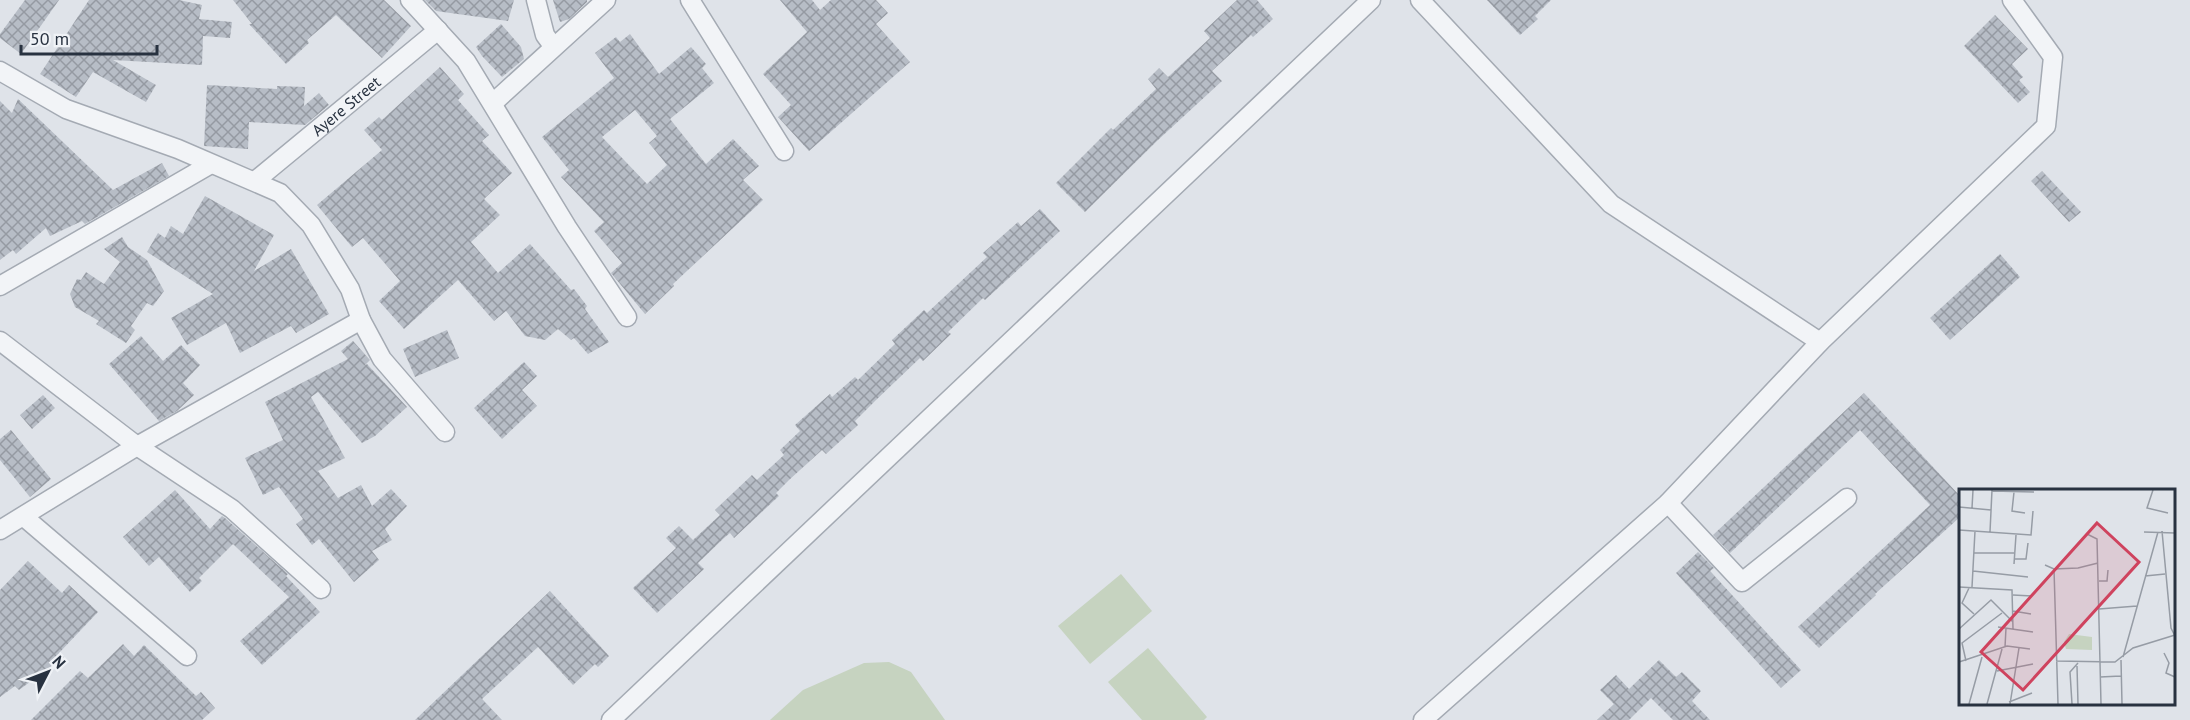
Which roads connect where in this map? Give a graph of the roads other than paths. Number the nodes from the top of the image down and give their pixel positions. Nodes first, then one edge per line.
1 (410, 0) edge
2 (536, 0) edge
3 (606, 0) edge
4 (690, 0) edge
5 (1371, 0) edge
6 (1420, 0) edge
7 (2012, 0) edge
8 (438, 30) junction
9 (553, 46) junction
10 (0, 71) edge
11 (493, 103) junction
12 (784, 151) dead end
13 (211, 164) junction
14 (255, 181) junction
15 (0, 286) edge
16 (627, 317) dead end
17 (361, 320) junction
18 (0, 341) edge
19 (1820, 342) junction
20 (445, 432) dead end
21 (137, 446) junction
22 (1846, 498) dead end
23 (1668, 503) junction
24 (24, 517) junction
25 (0, 530) edge
26 (321, 589) dead end
27 (187, 656) dead end
28 (611, 720) edge
29 (1424, 720) edge

1 - 8 street
2 - 9 street
3 - 9 street
4 - 12 street
5 - 28 street
6 - 19 street
7 - 19 street
8 - 11 street
8 - 14 street, Ayere Street
9 - 11 street
10 - 13 street
11 - 16 street
13 - 14 street
13 - 15 street
14 - 17 street
17 - 20 street
17 - 21 street
18 - 21 street
19 - 23 street
21 - 24 street
21 - 26 street
22 - 23 street
23 - 29 street
24 - 25 street
24 - 27 street

